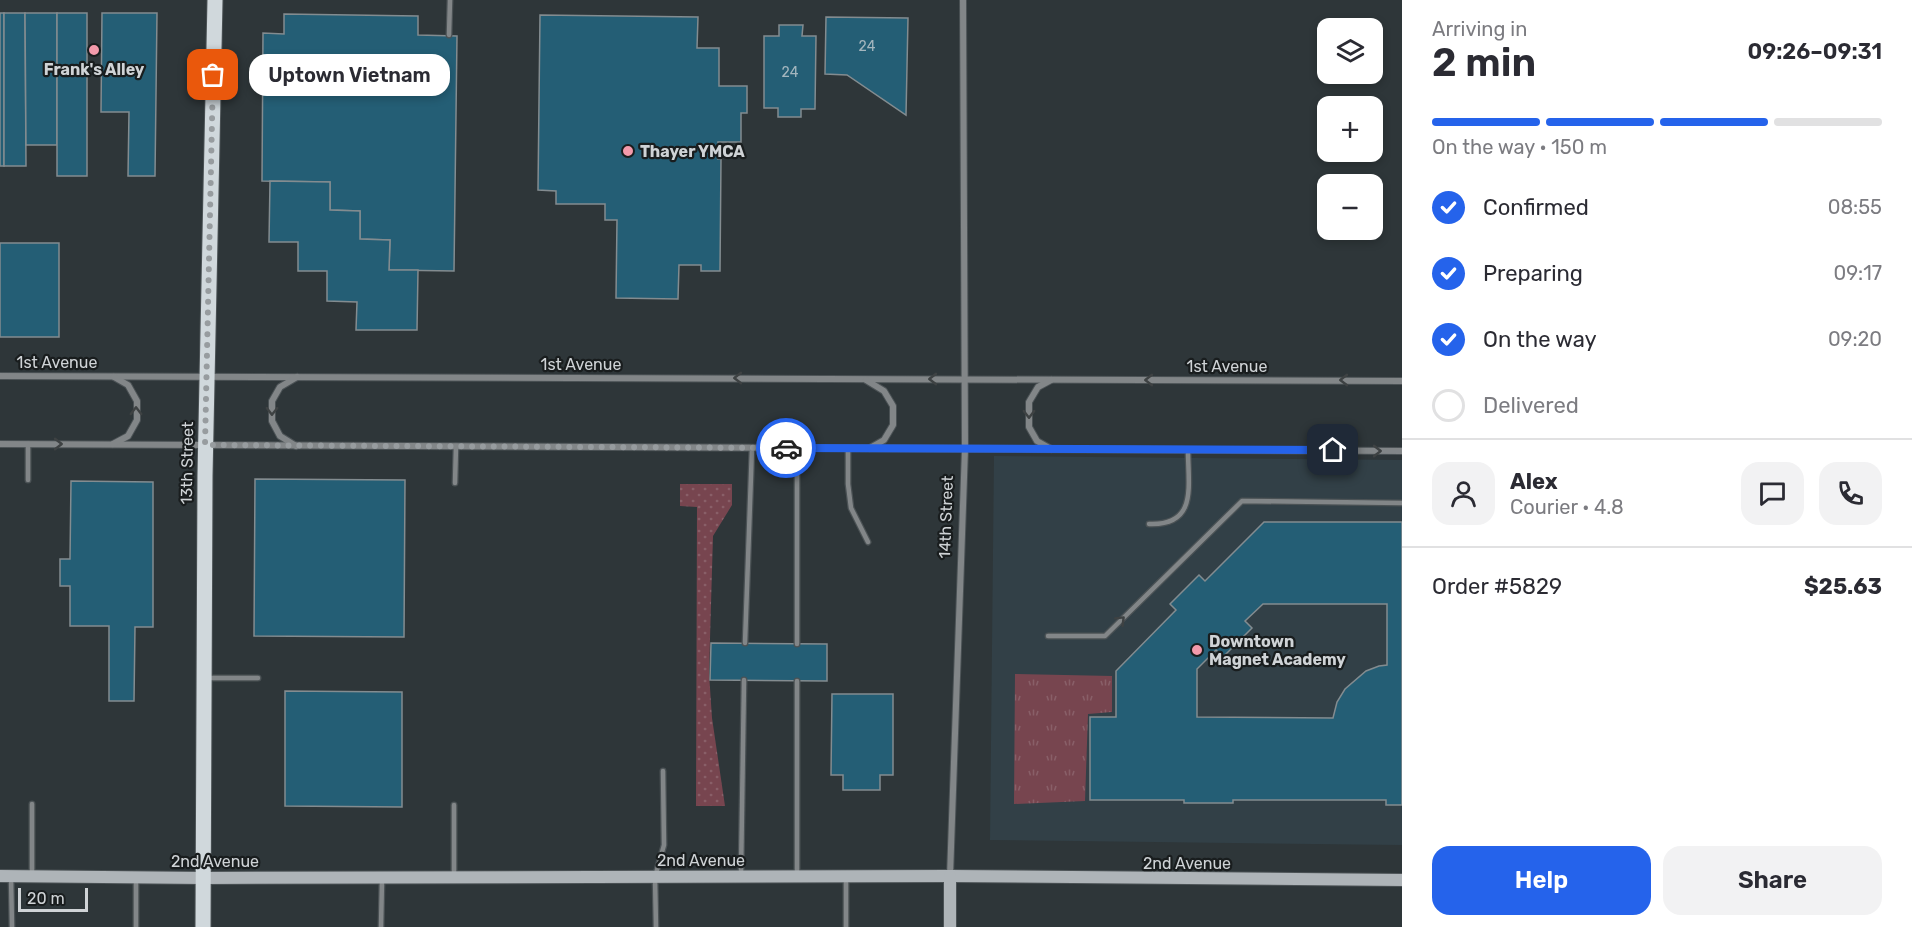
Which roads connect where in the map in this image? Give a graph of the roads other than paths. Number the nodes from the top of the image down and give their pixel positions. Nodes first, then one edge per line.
1 (215, 0) edge
2 (450, 0) edge
3 (963, 0) edge
4 (449, 35) dead end
5 (0, 375) edge
6 (113, 376) junction
7 (206, 376) junction
8 (297, 377) junction
9 (864, 379) junction
10 (965, 379) junction
11 (1051, 379) junction
12 (1402, 381) edge
13 (0, 444) edge
14 (28, 444) junction
15 (113, 445) junction
16 (205, 445) junction
17 (296, 446) junction
18 (456, 446) junction
19 (752, 448) junction
20 (797, 448) junction
21 (848, 448) junction
22 (870, 448) junction
23 (965, 449) junction
24 (1051, 449) junction
25 (1188, 450) junction
26 (1402, 451) edge
27 (28, 480) dead end
28 (455, 483) dead end
29 (1402, 503) edge
30 (1149, 525) dead end
31 (868, 542) dead end
32 (1048, 636) dead end
33 (745, 643) dead end
34 (797, 644) dead end
35 (203, 678) junction
36 (258, 678) dead end
37 (744, 680) dead end
38 (797, 681) dead end
39 (663, 771) dead end
40 (32, 804) dead end
41 (454, 805) dead end
42 (6, 876) edge
43 (32, 876) junction
44 (950, 876) junction
45 (136, 877) junction
46 (382, 877) junction
47 (454, 877) junction
48 (655, 877) junction
49 (741, 877) junction
50 (797, 877) junction
51 (846, 877) junction
52 (204, 878) junction
53 (1402, 880) edge
54 (12, 927) edge
55 (136, 927) edge
56 (203, 927) edge
57 (381, 927) edge
58 (656, 927) edge
59 (846, 927) edge
60 (950, 927) edge

1 - 7 main road, 13th Street
2 - 4 lane
3 - 10 street, 14th Street
5 - 6 street, 1st Avenue
6 - 7 street, 1st Avenue
15 -> 6 street, 1st Avenue
7 - 8 street, 1st Avenue
7 - 16 main road, 13th Street
9 -> 8 street, 1st Avenue
8 -> 17 street
10 -> 9 street, 1st Avenue
9 - 22 street
10 - 11 street, 1st Avenue
10 - 23 street, 14th Street
12 -> 11 street, 1st Avenue
11 -> 24 street
13 - 14 street
14 -> 15 street
14 - 27 lane
15 - 16 street
16 - 17 street
16 - 35 main road, 13th Street
17 - 18 street
18 - 19 street
18 - 28 lane
19 - 20 street
19 - 33 lane
20 - 21 street
20 - 34 lane
21 - 22 street
21 - 31 lane
22 - 23 street
23 - 24 street
23 - 44 street, 14th Street
24 - 25 street
25 -> 26 street
25 - 30 lane
32 -> 29 lane
35 - 36 lane
35 - 52 main road, 13th Street
37 - 49 lane
38 - 50 lane
39 - 48 lane
40 - 43 lane
41 - 47 lane
42 - 43 main road, 2nd Avenue
42 - 54 lane
43 - 45 main road, 2nd Avenue
44 - 51 main road, 2nd Avenue
44 - 53 main road, 2nd Avenue
44 - 60 main road, 14th Street
45 - 52 main road, 2nd Avenue
45 - 55 lane
46 - 47 main road, 2nd Avenue
46 - 52 main road, 2nd Avenue
46 - 57 lane
47 - 48 main road, 2nd Avenue
48 - 49 main road, 2nd Avenue
48 - 58 lane
49 - 50 main road, 2nd Avenue
50 - 51 main road, 2nd Avenue
51 - 59 lane
52 - 56 main road, 13th Street

